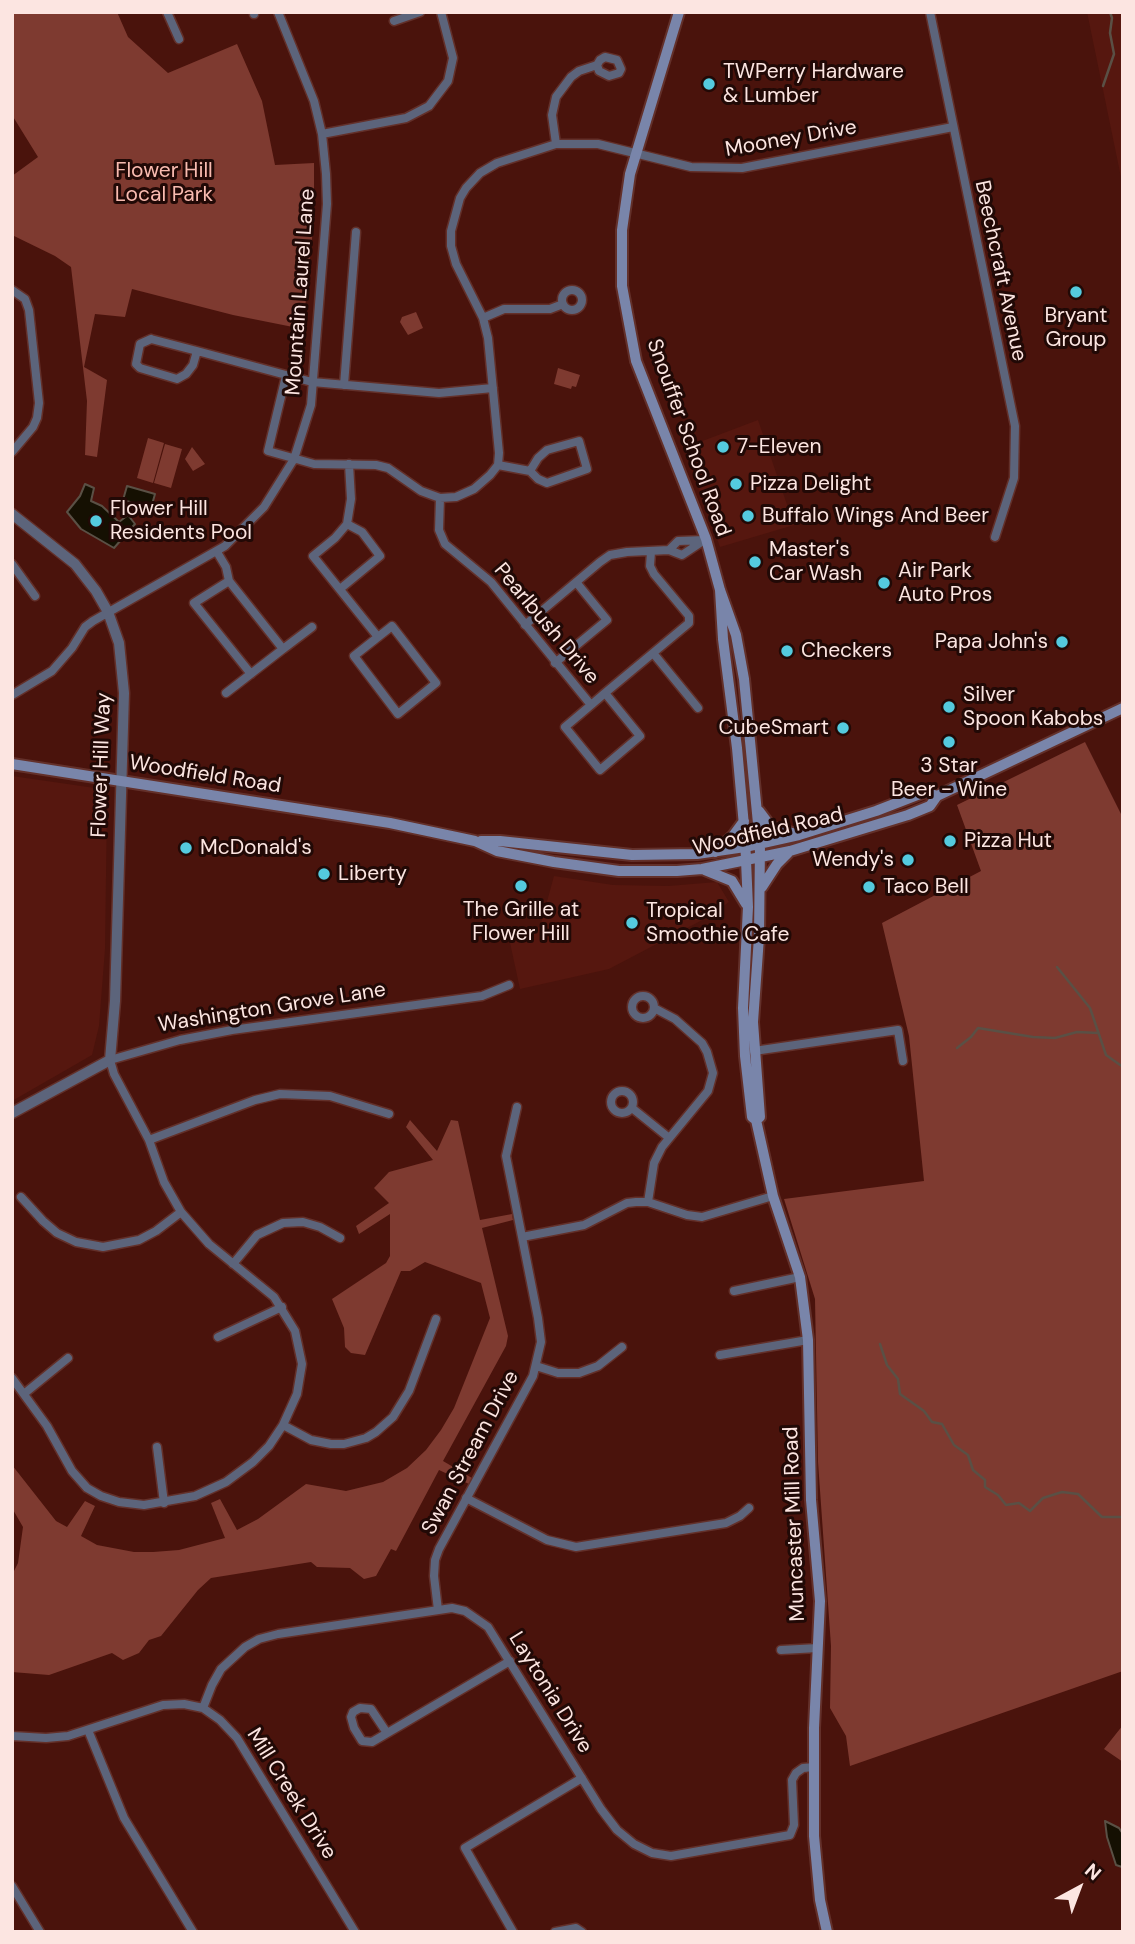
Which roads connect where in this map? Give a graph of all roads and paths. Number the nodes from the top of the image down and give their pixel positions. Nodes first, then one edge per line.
1 (167, 12) edge
2 (278, 12) edge
3 (420, 12) edge
4 (441, 12) edge
5 (679, 12) edge
6 (930, 12) edge
7 (394, 21) dead end
8 (179, 39) dead end
9 (597, 65) dead end
10 (953, 127) junction
11 (322, 134) junction
12 (556, 144) junction
13 (636, 152) junction
14 (356, 232) dead end
15 (12, 290) edge
16 (563, 304) dead end
17 (483, 318) junction
18 (197, 351) junction
19 (286, 376) junction
20 (313, 382) junction
21 (344, 385) junction
22 (493, 388) junction
23 (12, 452) edge
24 (294, 459) junction
25 (349, 464) junction
26 (498, 465) junction
27 (530, 471) junction
28 (440, 498) junction
29 (12, 514) edge
30 (347, 524) junction
31 (995, 537) dead end
32 (706, 540) junction
33 (217, 552) junction
34 (651, 552) junction
35 (12, 564) edge
36 (229, 581) junction
37 (576, 582) junction
38 (340, 589) junction
39 (720, 590) junction
40 (35, 596) dead end
41 (108, 612) junction
42 (525, 625) junction
43 (312, 627) dead end
44 (378, 637) junction
45 (283, 649) junction
46 (653, 653) junction
47 (555, 663) junction
48 (251, 674) junction
49 (226, 693) dead end
50 (605, 693) junction
51 (12, 695) edge
52 (591, 705) junction
53 (698, 708) dead end
54 (1123, 708) edge
55 (12, 764) edge
56 (120, 782) junction
57 (937, 796) junction
58 (757, 807) junction
59 (744, 821) junction
60 (799, 835) junction
61 (475, 841) junction
62 (760, 844) junction
63 (745, 847) junction
64 (715, 852) junction
65 (790, 852) junction
66 (760, 858) junction
67 (746, 861) junction
68 (702, 869) junction
69 (761, 889) junction
70 (748, 907) junction
71 (509, 985) dead end
72 (654, 1008) dead end
73 (754, 1051) junction
74 (110, 1060) junction
75 (903, 1061) dead end
76 (517, 1107) dead end
77 (632, 1108) dead end
78 (12, 1113) edge
79 (389, 1114) dead end
80 (756, 1120) junction
81 (668, 1137) junction
82 (149, 1140) junction
83 (774, 1196) junction
84 (21, 1197) dead end
85 (648, 1202) junction
86 (181, 1212) junction
87 (522, 1237) junction
88 (340, 1238) dead end
89 (233, 1264) junction
90 (800, 1277) junction
91 (734, 1291) dead end
92 (282, 1307) junction
93 (436, 1318) dead end
94 (218, 1338) dead end
95 (808, 1340) junction
96 (622, 1347) dead end
97 (720, 1354) dead end
98 (68, 1358) dead end
99 (536, 1366) junction
100 (12, 1378) edge
101 (25, 1393) junction
102 (283, 1425) junction
103 (157, 1447) dead end
104 (466, 1498) junction
105 (164, 1503) junction
106 (750, 1508) dead end
107 (438, 1610) junction
108 (818, 1648) junction
109 (781, 1650) dead end
110 (510, 1661) junction
111 (203, 1708) junction
112 (88, 1730) junction
113 (387, 1733) junction
114 (12, 1736) edge
115 (814, 1767) junction
116 (582, 1778) junction
117 (12, 1886) edge
118 (40, 1932) edge
119 (192, 1932) edge
120 (355, 1932) edge
121 (513, 1932) edge
122 (555, 1932) edge
123 (582, 1932) edge
124 (827, 1932) edge

1 - 8 street
2 - 11 street, Mountain Laurel Lane
3 - 7 street
4 - 11 street
5 - 13 main road, Snouffer School Road
6 - 10 street, Beechcraft Avenue
9 - 12 street
10 - 13 street, Mooney Drive
10 - 31 street, Beechcraft Avenue
11 - 20 street, Mountain Laurel Lane
12 - 13 street, Mooney Drive
12 - 17 street, Mooney Drive
13 - 32 main road, Snouffer School Road
14 - 21 street
15 - 23 street
16 - 17 street
17 - 22 street, Mooney Drive
18 - 18 street
18 - 19 street
19 - 20 street
19 - 24 street
20 - 21 street
20 - 24 street, Mountain Laurel Lane
21 - 22 street
22 - 26 street, Mooney Drive
24 - 25 street
24 - 33 street, Mountain Laurel Lane
25 - 28 street
25 - 30 street
26 - 27 street
26 - 28 street
27 - 27 street
28 - 42 street, Pearlbush Drive
29 - 41 street, Flower Hill Way
30 - 38 street
30 - 38 street
32 - 34 street
32 - 39 main road, Snouffer School Road
33 - 36 street
33 - 41 street, Mountain Laurel Lane
34 - 37 street
34 - 46 street
35 - 40 street
36 - 45 street
36 - 48 street
37 - 42 street
37 - 47 street
38 - 44 street
39 - 58 main road, Snouffer School Road
39 - 59 main road, Snouffer School Road
41 - 51 street, Mountain Laurel Lane
41 - 56 street, Flower Hill Way
42 - 47 street, Pearlbush Drive
43 - 45 street
44 - 44 street
45 - 48 street
46 - 50 street
46 - 53 street
47 - 52 street, Pearlbush Drive
48 - 49 street
50 - 52 street
50 - 52 street
54 - 57 main road, Woodfield Road
55 - 56 main road, Woodfield Road
56 - 61 main road, Woodfield Road
56 - 74 street, Flower Hill Way
57 - 60 main road, Woodfield Road
57 - 65 main road, Woodfield Road
58 - 60 main road
58 - 62 main road, Snouffer School Road
59 - 63 main road, Snouffer School Road
59 - 64 main road
60 - 62 main road, Woodfield Road
61 - 64 main road, Woodfield Road
61 - 68 main road, Woodfield Road
62 - 63 main road, Woodfield Road
62 - 66 main road, Muncaster Mill Road
63 - 64 main road, Woodfield Road
63 - 67 main road, Muncaster Mill Road
65 - 66 main road, Woodfield Road
65 - 69 main road
66 - 67 main road, Woodfield Road
66 - 69 main road, Muncaster Mill Road
67 - 68 main road, Woodfield Road
67 - 70 main road, Muncaster Mill Road
68 - 70 main road
69 - 73 main road, Muncaster Mill Road
70 - 80 main road, Muncaster Mill Road
71 - 74 street, Washington Grove Lane
72 - 81 street
73 - 75 street
73 - 80 main road, Muncaster Mill Road
74 - 78 street, Washington Grove Lane
74 - 82 street
76 - 87 street, Swan Stream Drive
77 - 81 street
79 - 82 street
80 - 83 main road, Muncaster Mill Road
81 - 85 street
82 - 86 street
83 - 85 street
83 - 90 main road, Muncaster Mill Road
84 - 86 street
85 - 87 street
86 - 89 street
87 - 99 street, Swan Stream Drive
88 - 89 street
89 - 92 street
90 - 91 street
90 - 95 main road, Muncaster Mill Road
92 - 94 street
92 - 102 street
93 - 102 street
95 - 97 street
95 - 108 main road, Muncaster Mill Road
96 - 99 street
98 - 101 street
99 - 104 street, Swan Stream Drive
100 - 101 street
101 - 105 street
102 - 105 street
103 - 105 street
104 - 106 street
104 - 107 street, Swan Stream Drive
107 - 110 street, Laytonia Drive
107 - 111 street, Laytonia Drive
108 - 109 street
108 - 115 main road, Muncaster Mill Road
110 - 113 street
110 - 116 street, Laytonia Drive
111 - 112 street
111 - 120 street, Mill Creek Drive
112 - 114 street
112 - 119 street
113 - 113 street
115 - 116 street, Laytonia Drive
115 - 124 main road, Muncaster Mill Road
116 - 121 street
117 - 118 street
122 - 123 street

